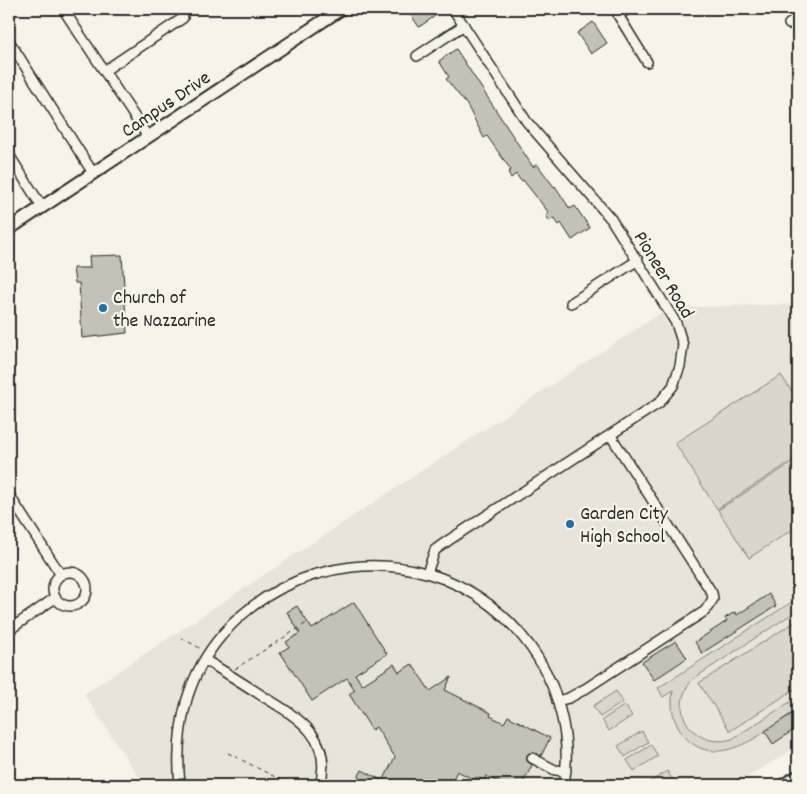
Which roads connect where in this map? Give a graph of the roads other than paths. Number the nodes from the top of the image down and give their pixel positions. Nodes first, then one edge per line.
1 (63, 9) edge
2 (341, 9) edge
3 (453, 9) edge
4 (628, 9) edge
5 (184, 18) dead end
6 (798, 18) edge
7 (789, 24) dead end
8 (464, 25) junction
9 (9, 41) edge
10 (417, 56) dead end
11 (647, 62) dead end
12 (104, 71) junction
13 (148, 137) junction
14 (9, 155) edge
15 (93, 173) junction
16 (42, 207) junction
17 (9, 229) edge
18 (638, 260) junction
19 (571, 303) dead end
20 (611, 436) junction
21 (9, 495) edge
22 (427, 573) junction
23 (61, 575) junction
24 (55, 598) junction
25 (9, 630) edge
26 (205, 660) junction
27 (557, 700) junction
28 (532, 758) dead end
29 (566, 771) junction
30 (798, 780) edge
31 (180, 785) edge
32 (320, 785) edge
33 (564, 785) edge
34 (786, 785) edge
35 (792, 785) edge

1 - 12 street
2 - 13 main road, Campus Drive
3 - 8 street, Pioneer Road
4 - 11 street
5 - 12 street
6 - 7 street
8 - 10 street
8 - 18 street, Pioneer Road
9 - 15 street
12 - 13 street
13 - 15 main road, Campus Drive
14 - 16 street
15 - 16 main road, Campus Drive
16 - 17 main road, Campus Drive
18 - 19 street
18 - 20 street, Pioneer Road
20 - 22 street, Pioneer Road
20 - 27 street
21 - 23 street
22 - 26 street
22 - 27 street
23 - 24 street
23 - 24 street
24 - 25 street
26 - 31 street
26 - 32 street
27 - 29 street
28 - 29 street
29 - 33 street
30 - 34 highway
30 - 35 highway

